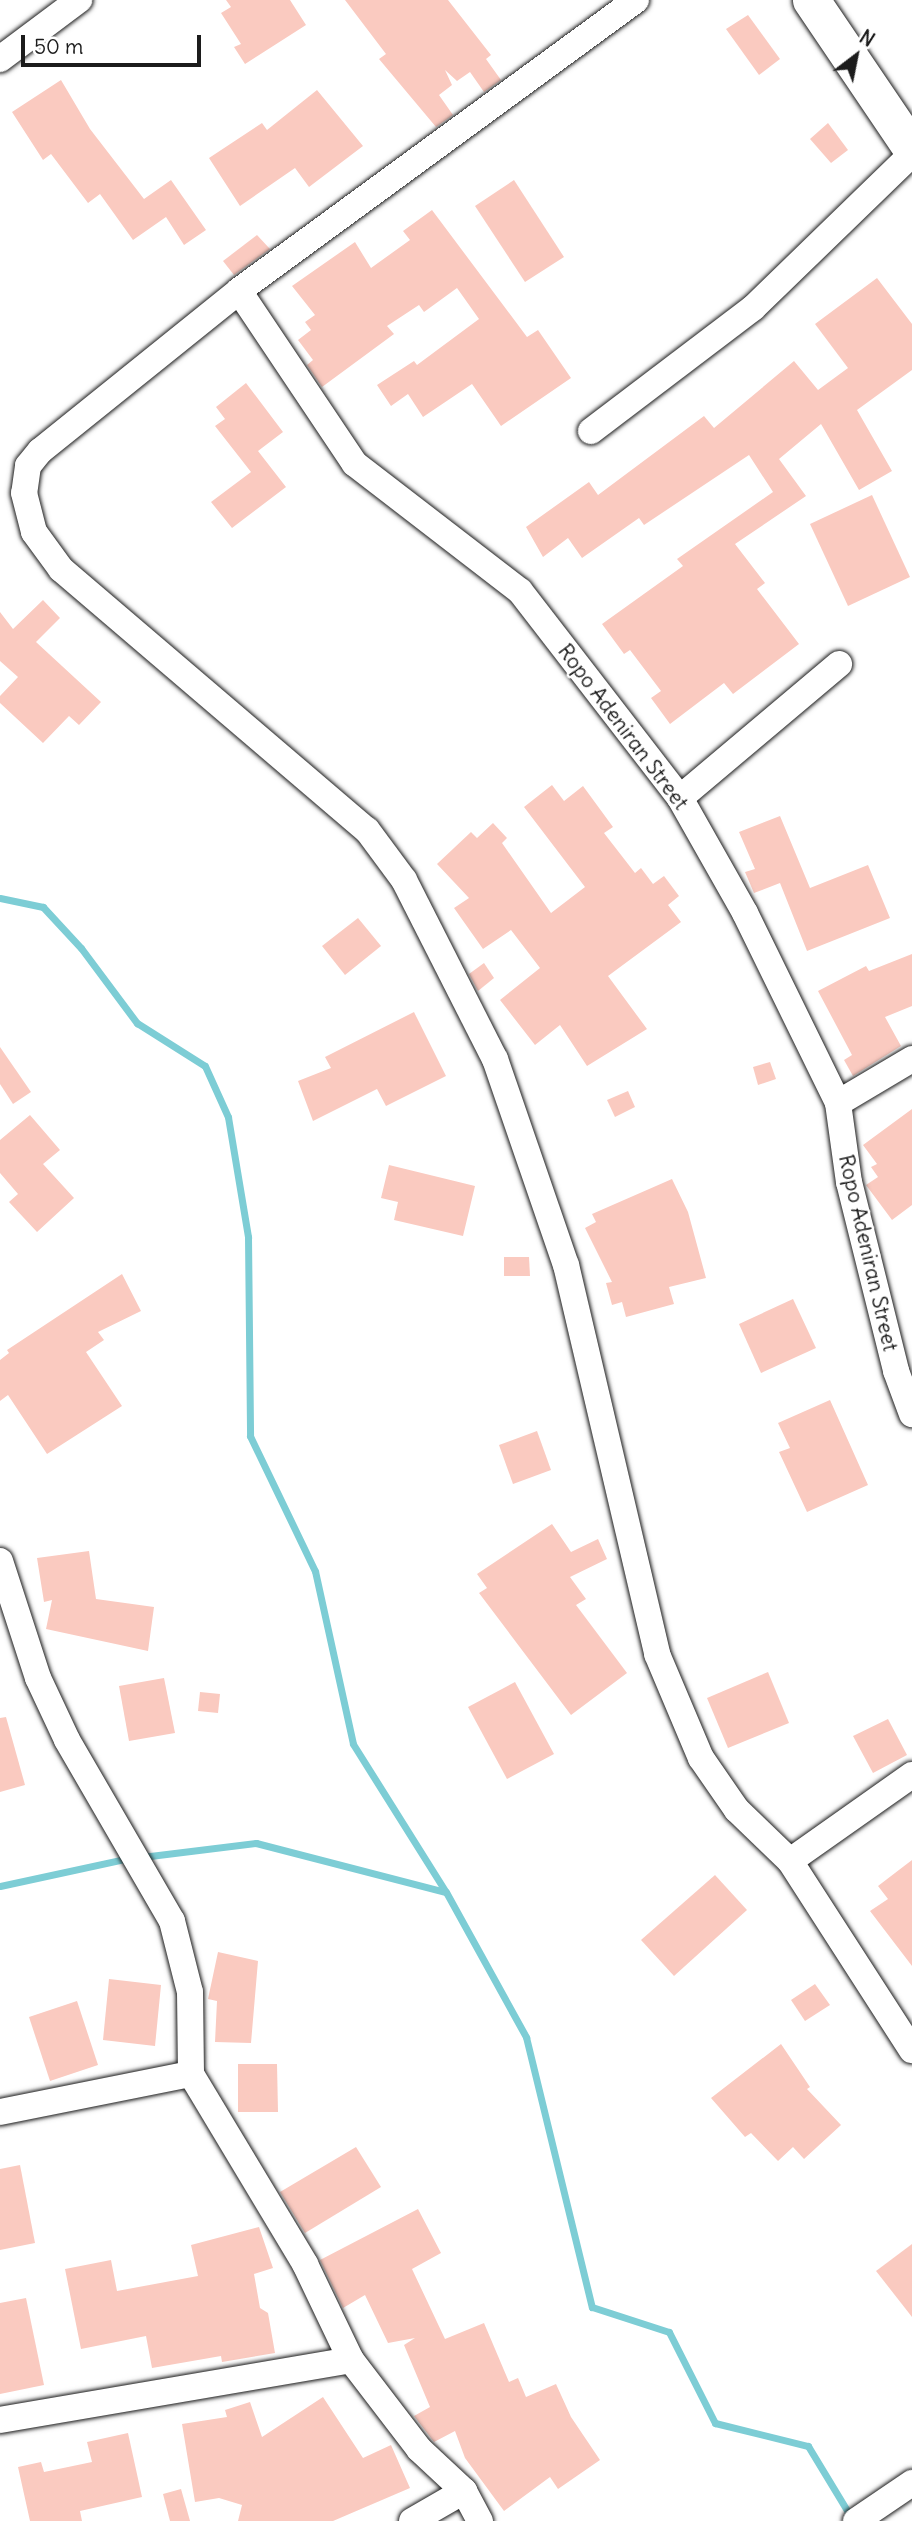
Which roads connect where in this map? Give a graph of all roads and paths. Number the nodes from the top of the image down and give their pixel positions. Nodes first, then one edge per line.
1 (79, 0) edge
2 (636, 0) edge
3 (811, 0) edge
4 (0, 59) edge
5 (912, 151) edge
6 (239, 291) junction
7 (591, 431) dead end
8 (839, 664) dead end
9 (680, 798) junction
10 (912, 1059) edge
11 (838, 1104) junction
12 (912, 1414) edge
13 (3, 1578) edge
14 (912, 1775) edge
15 (790, 1861) junction
16 (912, 2050) edge
17 (191, 2074) junction
18 (0, 2112) edge
19 (351, 2360) junction
20 (0, 2420) edge
21 (908, 2486) edge
22 (464, 2491) junction
23 (412, 2521) edge
24 (480, 2521) edge
25 (856, 2521) edge

1 - 4 street
2 - 6 street
3 - 5 street
5 - 7 street
6 - 9 street, Ropo Adeniran Street
6 - 15 street
8 - 9 street
9 - 11 street, Ropo Adeniran Street
10 - 11 street
11 - 12 street, Ropo Adeniran Street
13 - 17 street
14 - 15 street
15 - 16 street
17 - 18 street
17 - 19 street
19 - 20 street
19 - 22 street
21 - 25 street
22 - 23 street
22 - 24 street

